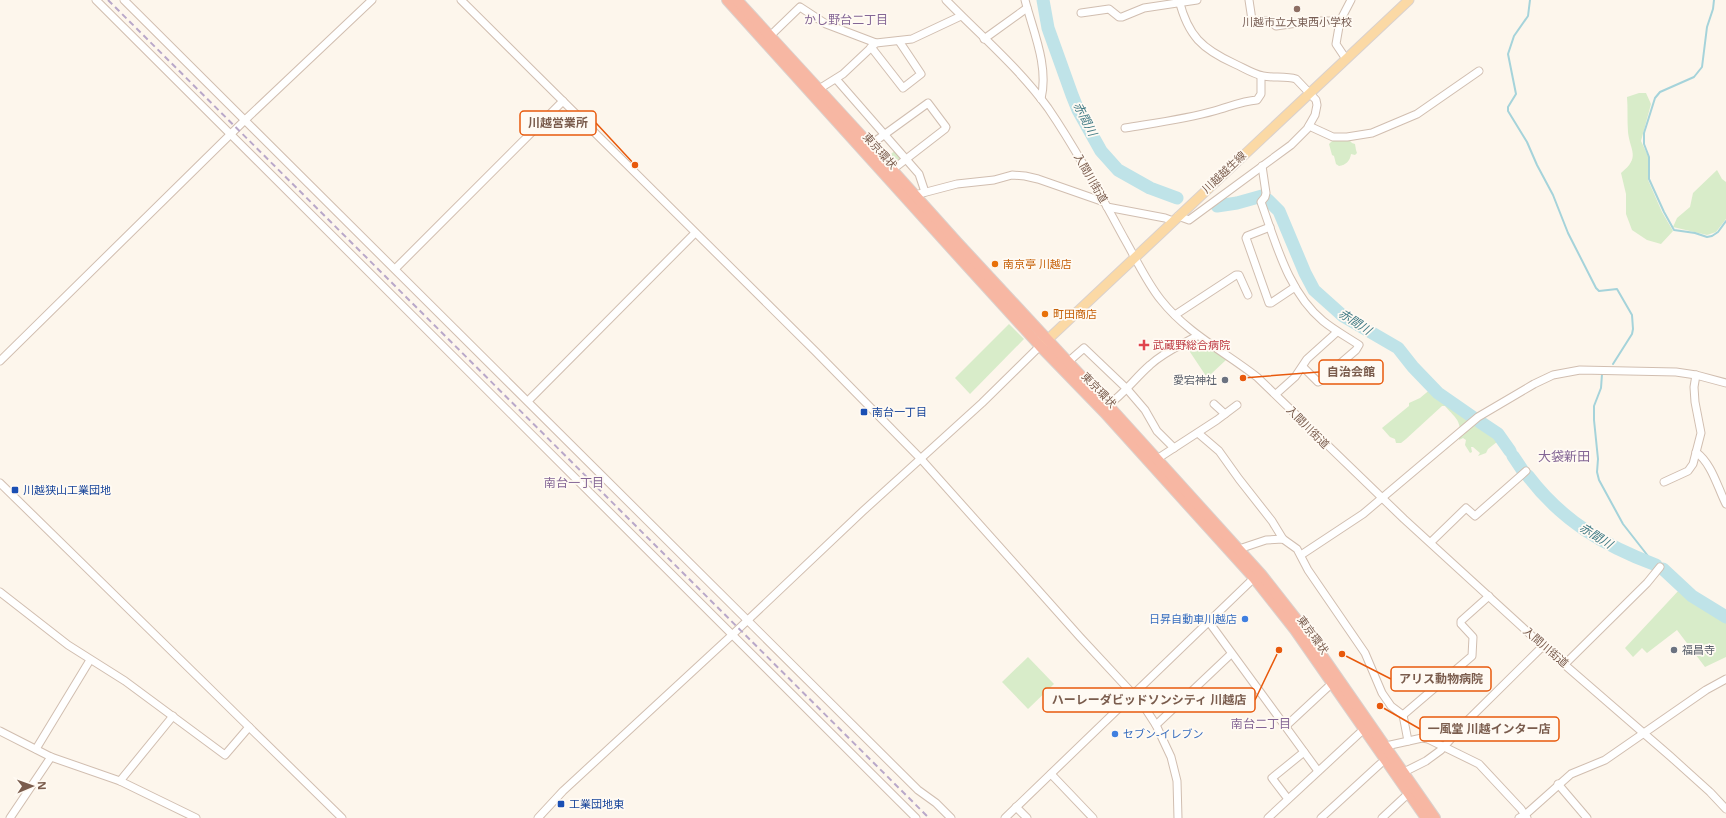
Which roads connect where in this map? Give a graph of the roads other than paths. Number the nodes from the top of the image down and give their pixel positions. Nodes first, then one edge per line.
1 (96, 0) edge
2 (124, 0) edge
3 (372, 0) edge
4 (461, 0) edge
5 (727, 0) edge
6 (737, 0) edge
7 (946, 0) edge
8 (1024, 0) edge
9 (1197, 0) edge
10 (1249, 0) edge
11 (1351, 0) edge
12 (1410, 0) edge
13 (1179, 1) edge
14 (1027, 8) junction
15 (1081, 13) dead end
16 (961, 16) junction
17 (1340, 21) junction
18 (770, 36) junction
19 (984, 39) junction
20 (899, 40) junction
21 (874, 45) junction
22 (1346, 59) junction
23 (1479, 71) dead end
24 (1261, 76) junction
25 (836, 79) junction
26 (819, 89) junction
27 (1309, 93) junction
28 (1041, 99) junction
29 (563, 101) junction
30 (245, 120) junction
31 (1309, 126) junction
32 (1125, 128) dead end
33 (231, 134) junction
34 (884, 134) junction
35 (870, 145) junction
36 (906, 159) junction
37 (1262, 166) junction
38 (892, 170) junction
39 (920, 194) junction
40 (1106, 204) junction
41 (1176, 218) junction
42 (1270, 227) junction
43 (695, 233) junction
44 (1135, 257) junction
45 (395, 269) junction
46 (1295, 287) junction
47 (1248, 295) dead end
48 (1175, 315) junction
49 (1337, 332) junction
50 (1197, 336) junction
51 (1044, 343) junction
52 (0, 361) edge
53 (1068, 362) junction
54 (1303, 367) junction
55 (1696, 375) junction
56 (1726, 383) edge
57 (1127, 389) junction
58 (1276, 394) junction
59 (528, 401) junction
60 (1214, 404) dead end
61 (1237, 405) dead end
62 (1108, 406) junction
63 (1226, 414) junction
64 (1198, 433) junction
65 (1174, 448) junction
66 (1696, 452) junction
67 (921, 459) junction
68 (1157, 459) junction
69 (1526, 471) dead end
70 (1664, 482) dead end
71 (0, 483) edge
72 (1383, 499) junction
73 (1726, 504) edge
74 (1283, 539) junction
75 (1431, 542) junction
76 (1239, 549) junction
77 (1301, 555) junction
78 (1660, 567) dead end
79 (1254, 578) junction
80 (0, 592) edge
81 (1489, 596) junction
82 (747, 620) junction
83 (1209, 622) junction
84 (732, 635) junction
85 (1544, 646) junction
86 (1231, 654) junction
87 (90, 660) junction
88 (1565, 664) junction
89 (1726, 679) edge
90 (1328, 687) dead end
91 (1133, 694) junction
92 (1403, 715) junction
93 (173, 716) junction
94 (1156, 725) junction
95 (1286, 726) junction
96 (249, 727) junction
97 (1364, 729) junction
98 (0, 731) edge
99 (1644, 733) junction
100 (1408, 741) junction
101 (1386, 746) junction
102 (1444, 747) junction
103 (36, 749) junction
104 (1304, 752) junction
105 (51, 757) junction
106 (1380, 764) dead end
107 (1318, 771) junction
108 (1404, 772) junction
109 (1051, 774) junction
110 (120, 781) junction
111 (1558, 784) junction
112 (1412, 791) junction
113 (1288, 799) junction
114 (1016, 807) junction
115 (1726, 810) edge
116 (1524, 817) edge
117 (10, 818) edge
118 (196, 818) edge
119 (342, 818) edge
120 (538, 818) edge
121 (916, 818) edge
122 (951, 818) edge
123 (1005, 818) edge
124 (1027, 818) edge
125 (1094, 818) edge
126 (1178, 818) edge
127 (1268, 818) edge
128 (1321, 818) edge
129 (1382, 818) edge
130 (1426, 818) edge
131 (1435, 818) edge
132 (1587, 818) edge

1 - 33 street
2 - 30 street
3 - 30 street
4 - 29 street
5 - 51 highway, 東京環状
6 - 18 highway, 東京環状
7 - 16 street, 入間川街道
8 - 14 street
9 - 13 street
10 - 17 street
11 - 17 street
12 - 22 main road, 川越越生線
13 - 15 street
13 - 24 street
14 - 19 street
14 - 28 street
16 - 19 street, 入間川街道
16 - 20 street
17 - 22 street
18 - 21 street
18 - 26 highway, 東京環状
19 - 28 street, 入間川街道
20 - 21 street
20 - 21 street
21 - 25 street
22 - 27 main road, 川越越生線
23 - 31 street
24 - 27 street
24 - 32 street
25 - 26 street
25 - 34 street
26 - 35 highway, 東京環状
27 - 31 street
27 - 41 main road, 川越越生線
28 - 40 street, 入間川街道
29 - 43 street
29 - 45 street
30 - 33 street
30 - 45 street
31 - 37 street
33 - 52 street
33 - 84 street
34 - 35 street
34 - 36 street
34 - 36 street
35 - 38 highway, 東京環状
36 - 38 street
36 - 39 street
37 - 41 street
37 - 42 street
38 - 39 highway, 東京環状
39 - 40 street
39 - 51 highway, 東京環状
40 - 41 street
40 - 44 street, 入間川街道
41 - 44 main road, 川越越生線
42 - 46 street
42 - 46 street
43 - 59 street
43 - 67 street
44 - 48 street, 入間川街道
44 - 51 main road, 川越越生線
45 - 59 street
46 - 49 street
47 - 48 street
48 - 50 street, 入間川街道
49 - 54 street
49 - 54 street
50 - 57 street
50 - 58 street, 入間川街道
51 - 53 highway, 東京環状
51 - 67 street
51 - 79 highway, 東京環状
53 - 57 street
53 - 62 highway, 東京環状
54 - 58 street
55 - 56 street
55 - 66 street
55 - 72 street
57 - 62 street
57 - 65 street
58 - 72 street, 入間川街道
59 - 82 street
60 - 63 street
61 - 63 street
62 - 68 highway, 東京環状
63 - 64 street
64 - 65 street
64 - 74 street
65 - 68 street
66 - 70 street
66 - 73 street
67 - 82 street
67 - 91 street
68 - 76 highway, 東京環状
69 - 75 street
71 - 96 street
72 - 75 street, 入間川街道
72 - 77 street
74 - 76 street
74 - 77 street
75 - 81 street, 入間川街道
76 - 101 highway, 東京環状
77 - 92 street
78 - 88 street
79 - 83 street
79 - 97 highway, 東京環状
80 - 87 street
81 - 85 street, 入間川街道
81 - 92 street
82 - 84 street
82 - 122 street
83 - 86 street
83 - 91 street
84 - 120 street
84 - 121 street
85 - 88 street, 入間川街道
85 - 102 street
86 - 94 street
86 - 95 street
87 - 93 street
87 - 103 street
88 - 99 street, 入間川街道
89 - 99 street
90 - 95 street
91 - 94 street
91 - 109 street
92 - 100 street
93 - 96 street
93 - 110 street
94 - 126 street
95 - 104 street
96 - 119 street
97 - 107 street
97 - 112 highway, 東京環状
98 - 103 street
99 - 111 street
99 - 115 street, 入間川街道
100 - 101 street
100 - 102 street
101 - 108 highway, 東京環状
102 - 108 street
102 - 116 street
103 - 105 street
104 - 107 street
104 - 113 street
105 - 110 street
105 - 117 street
106 - 128 street
107 - 113 street
108 - 112 highway, 東京環状
109 - 114 street
109 - 125 street
110 - 118 street
111 - 116 street
111 - 132 street
112 - 129 street
112 - 130 highway, 東京環状
112 - 131 highway, 東京環状
113 - 127 street
114 - 123 street
114 - 124 street

